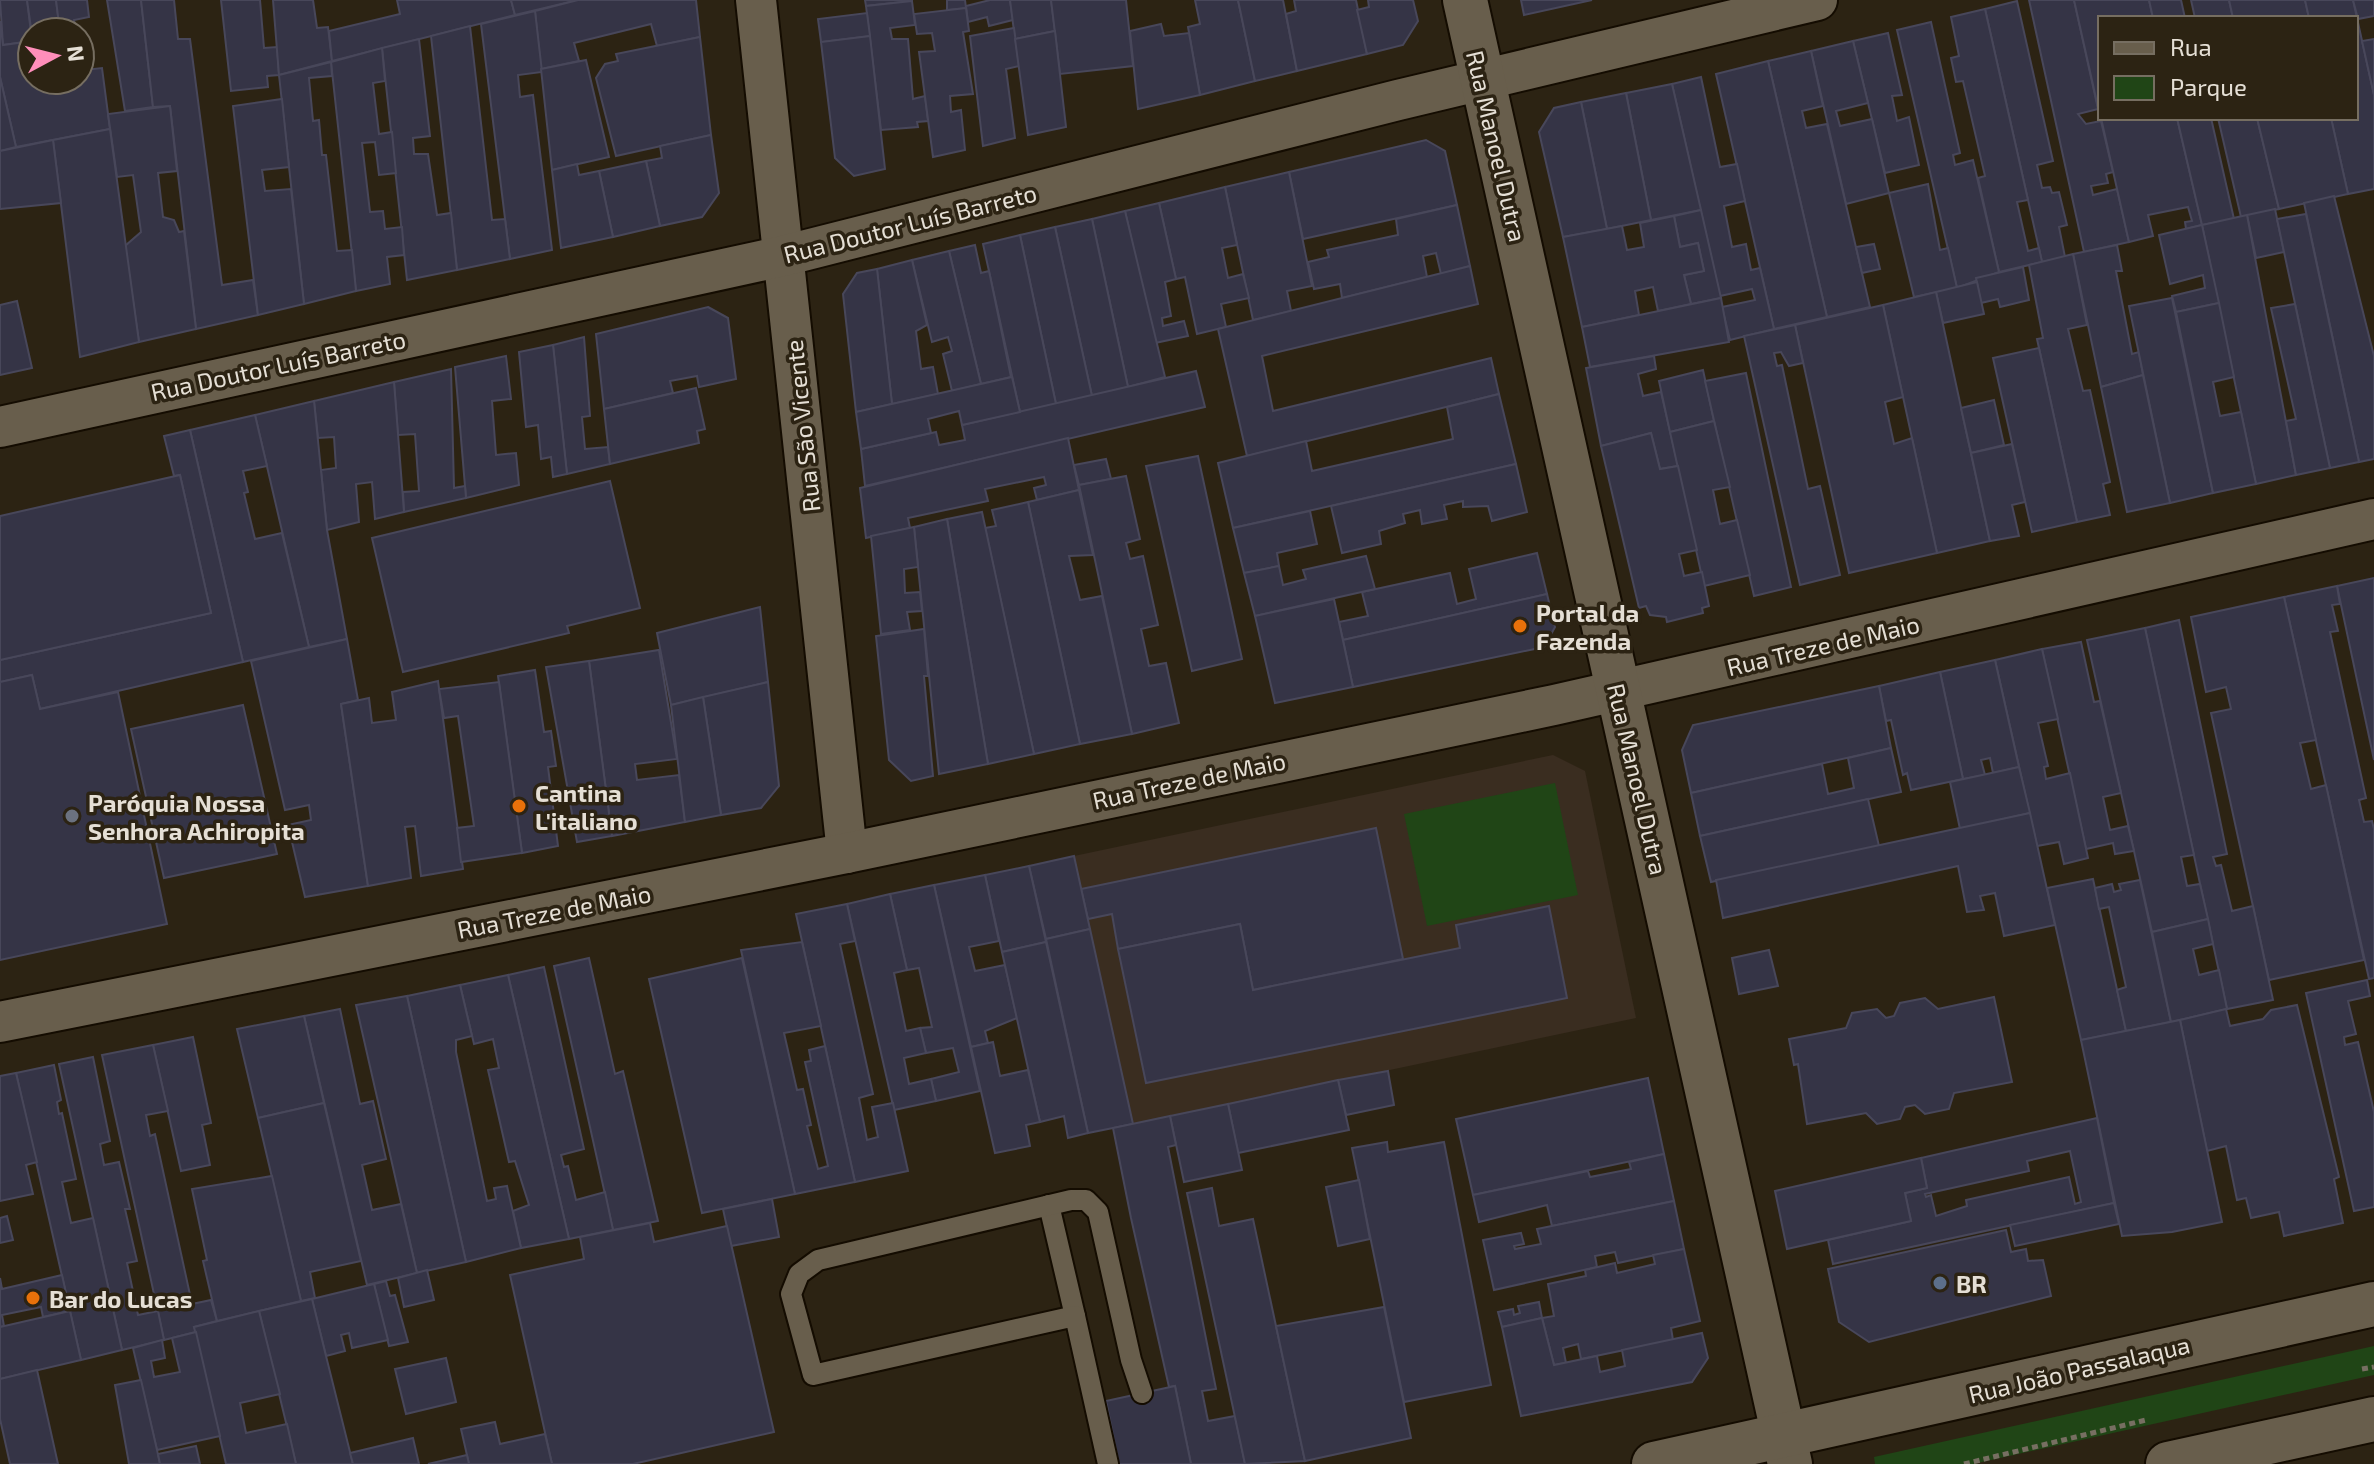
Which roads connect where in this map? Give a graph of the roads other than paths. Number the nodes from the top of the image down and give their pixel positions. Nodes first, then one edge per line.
1 (756, 0) edge
2 (1465, 0) edge
3 (1817, 0) edge
4 (1482, 80) junction
5 (783, 256) junction
6 (0, 427) edge
7 (2374, 519) edge
8 (1618, 691) junction
9 (847, 853) junction
10 (0, 1022) edge
11 (1049, 1205) junction
12 (2374, 1304) edge
13 (1075, 1316) junction
14 (1142, 1393) dead end
15 (2374, 1419) edge
16 (1787, 1450) edge
17 (1108, 1464) edge
18 (1654, 1464) edge
19 (2168, 1464) edge

1 - 5 street, Rua São Vicente
2 - 4 street, Rua Manoel Dutra
3 - 4 street, Rua Doutor Luís Barreto
4 - 5 street, Rua Doutor Luís Barreto
4 - 8 street, Rua Manoel Dutra
5 - 6 street, Rua Doutor Luís Barreto
5 - 9 street, Rua São Vicente
7 - 8 street, Rua Treze de Maio
8 - 9 street, Rua Treze de Maio
8 - 16 street, Rua Manoel Dutra
9 - 10 street, Rua Treze de Maio
11 - 13 lane
11 - 13 lane
11 - 14 lane
12 - 16 street, Rua João Passalaqua
13 - 17 lane
15 - 19 street
16 - 18 street, Rua João Passalaqua

